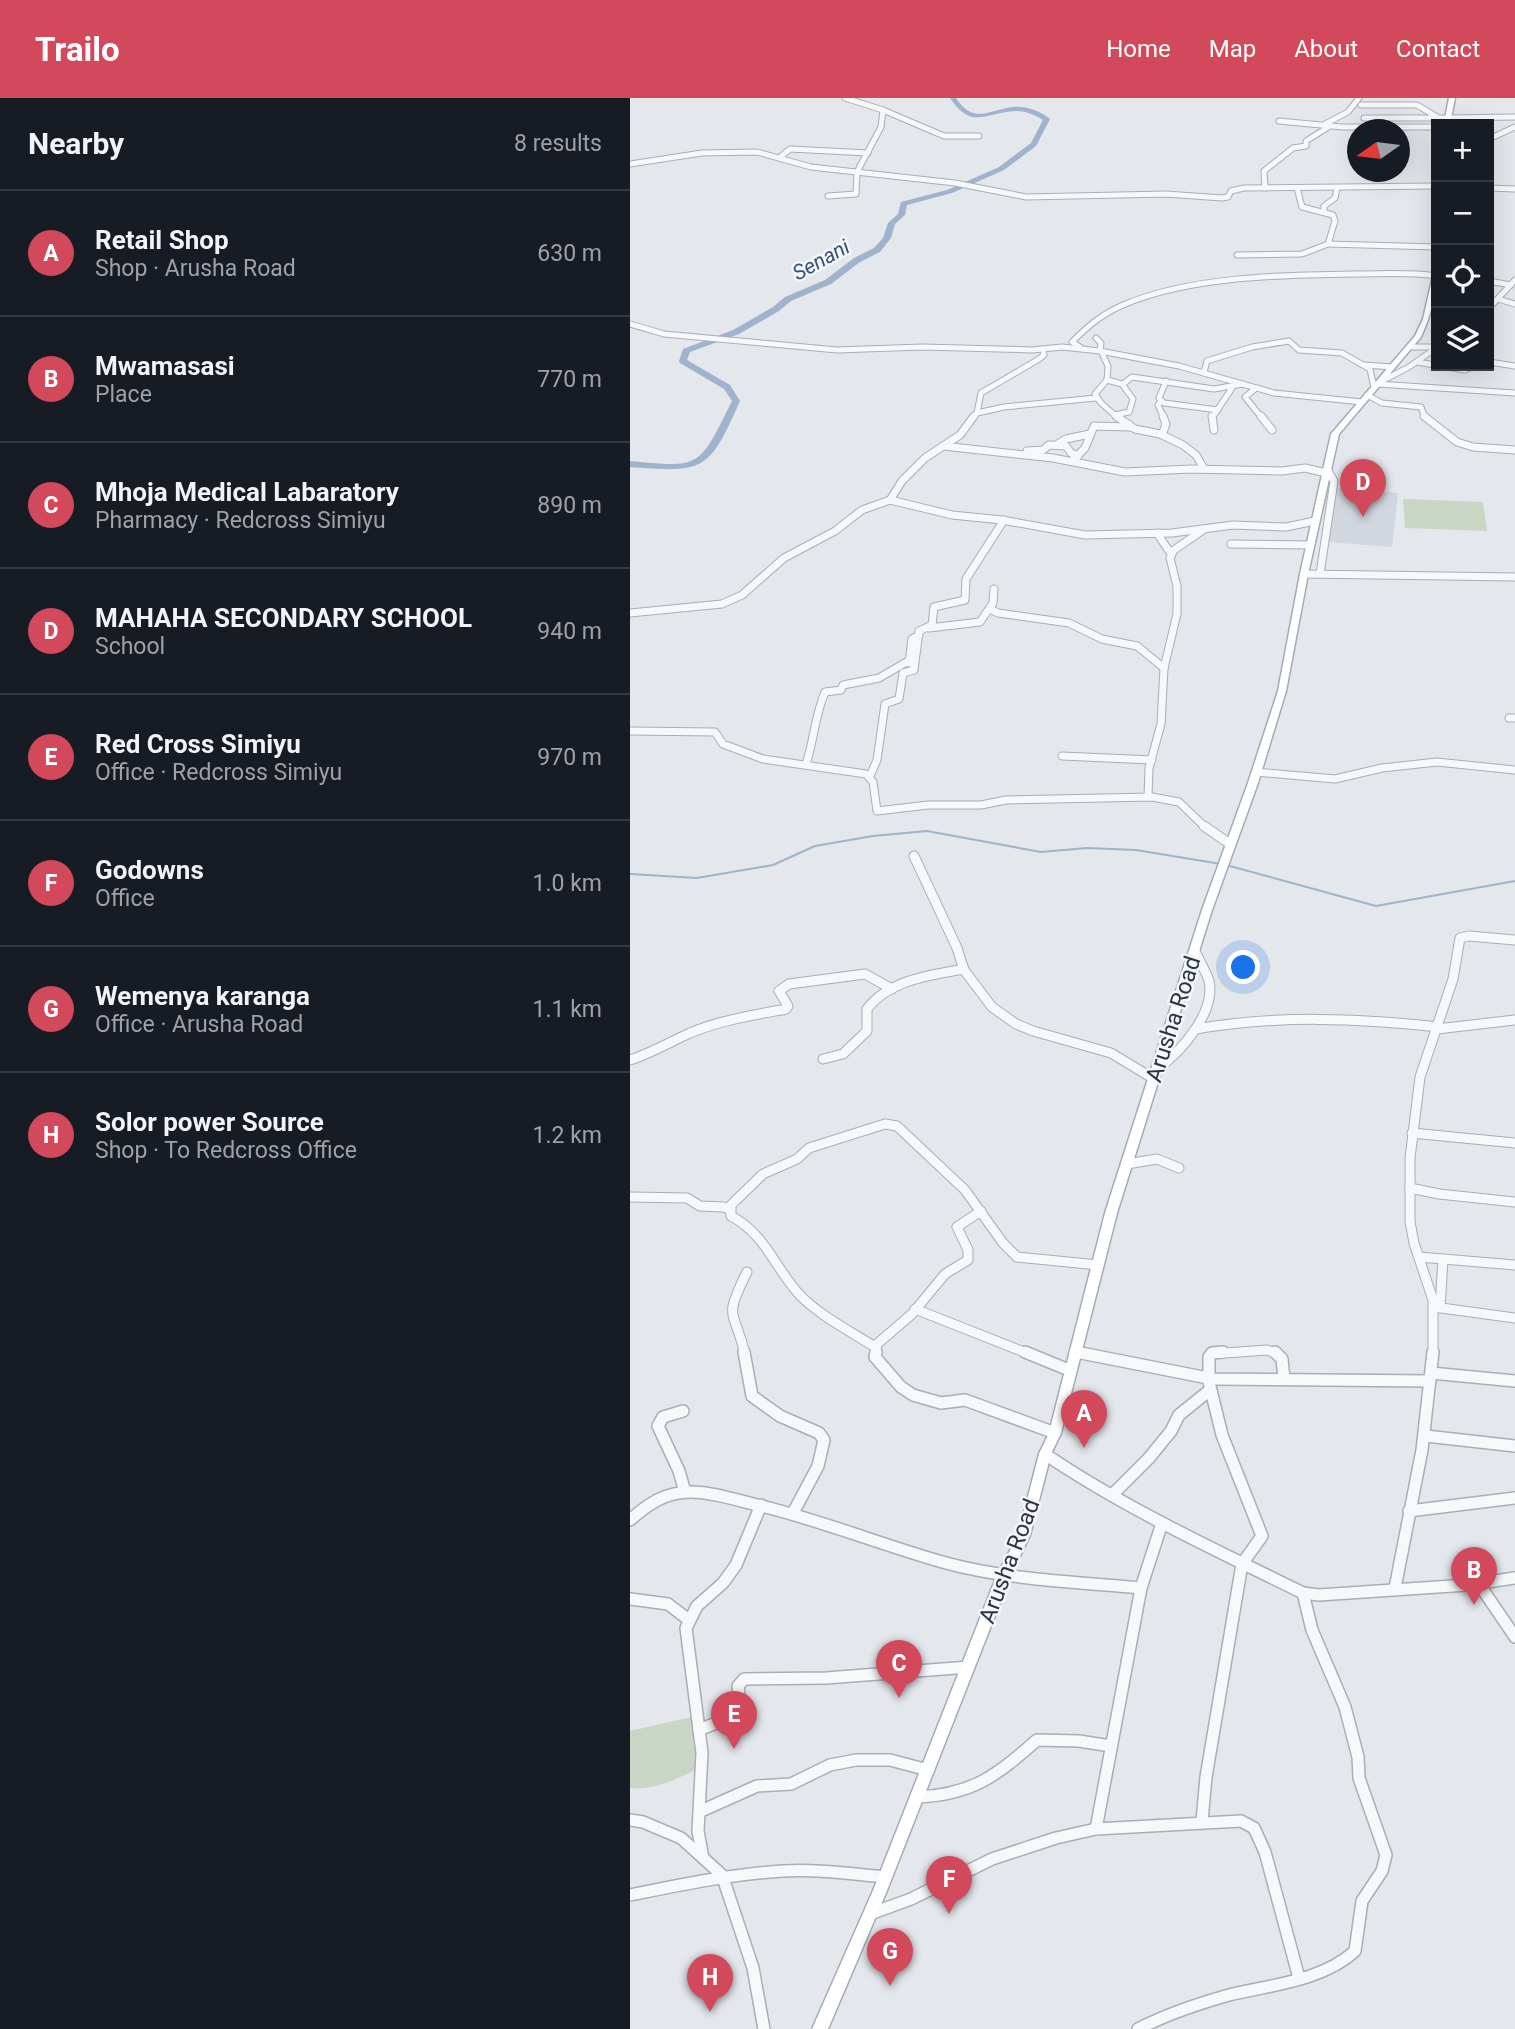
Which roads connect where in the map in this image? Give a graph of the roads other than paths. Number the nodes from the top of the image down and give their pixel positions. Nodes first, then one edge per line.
1 (845, 98) edge
2 (1359, 98) edge
3 (1452, 98) edge
4 (1361, 106) junction
5 (873, 108) junction
6 (883, 110) junction
7 (864, 113) dead end
8 (1515, 117) edge
9 (1364, 118) joint
10 (1438, 118) junction
11 (1442, 119) edge
12 (1447, 119) edge
13 (1470, 119) edge
14 (1279, 121) dead end
15 (1321, 125) junction
16 (1330, 126) junction
17 (1347, 127) edge
18 (1410, 127) edge
19 (1431, 127) edge
20 (1515, 127) edge
21 (979, 136) dead end
22 (1494, 137) edge
23 (868, 153) junction
24 (779, 158) junction
25 (630, 164) edge
26 (857, 172) junction
27 (1431, 186) edge
28 (1265, 188) junction
29 (1297, 188) junction
30 (1337, 188) junction
31 (1494, 188) edge
32 (1515, 189) edge
33 (828, 196) dead end
34 (1324, 211) junction
35 (1328, 244) junction
36 (1431, 247) edge
37 (1237, 255) dead end
38 (1431, 276) edge
39 (1494, 281) edge
40 (1513, 282) edge
41 (1431, 297) edge
42 (1498, 299) junction
43 (1494, 303) edge
44 (1515, 304) edge
45 (630, 324) edge
46 (1096, 338) dead end
47 (1410, 347) junction
48 (1431, 348) edge
49 (1043, 349) junction
50 (1089, 350) junction
51 (1101, 351) junction
52 (1431, 352) edge
53 (1417, 362) junction
54 (1494, 363) edge
55 (1431, 364) edge
56 (1363, 365) junction
57 (1515, 366) edge
58 (1392, 367) junction
59 (1203, 373) junction
60 (1107, 380) junction
61 (1166, 382) junction
62 (1123, 384) junction
63 (1244, 384) junction
64 (1376, 385) junction
65 (1232, 388) junction
66 (1256, 388) junction
67 (1515, 393) edge
68 (1096, 398) junction
69 (1365, 399) junction
70 (1161, 401) junction
71 (1218, 410) junction
72 (977, 413) junction
73 (1115, 415) junction
74 (1130, 427) junction
75 (1214, 430) dead end
76 (1272, 430) dead end
77 (1090, 434) junction
78 (1162, 435) junction
79 (1056, 445) junction
80 (940, 446) junction
81 (1515, 450) edge
82 (1021, 455) junction
83 (1075, 458) junction
84 (1204, 469) junction
85 (1326, 471) junction
86 (890, 500) junction
87 (1004, 520) junction
88 (1315, 521) junction
89 (1207, 528) junction
90 (1157, 533) junction
91 (1231, 544) dead end
92 (1310, 545) junction
93 (1171, 554) junction
94 (1304, 573) junction
95 (1320, 574) junction
96 (1515, 577) edge
97 (994, 589) dead end
98 (990, 609) junction
99 (630, 613) edge
100 (929, 628) junction
101 (919, 635) junction
102 (910, 660) junction
103 (1164, 668) junction
104 (908, 672) junction
105 (630, 731) edge
106 (1062, 756) dead end
107 (1152, 760) junction
108 (806, 764) junction
109 (1515, 770) edge
110 (1256, 772) junction
111 (870, 776) junction
112 (1148, 797) junction
113 (1229, 848) junction
114 (914, 856) dead end
115 (1515, 940) edge
116 (1195, 951) junction
117 (964, 969) junction
118 (892, 989) junction
119 (1515, 1020) edge
120 (1437, 1028) junction
121 (1196, 1029) junction
122 (823, 1059) dead end
123 (630, 1060) edge
124 (1156, 1073) junction
125 (1412, 1133) junction
126 (1515, 1143) edge
127 (1127, 1164) junction
128 (1179, 1168) dead end
129 (1410, 1188) junction
130 (630, 1197) edge
131 (1515, 1202) edge
132 (730, 1210) junction
133 (981, 1211) junction
134 (1419, 1258) junction
135 (1443, 1259) junction
136 (1098, 1265) junction
137 (1515, 1265) edge
138 (747, 1272) dead end
139 (1437, 1307) junction
140 (915, 1309) junction
141 (1515, 1318) edge
142 (875, 1347) junction
143 (1074, 1352) junction
144 (1069, 1370) junction
145 (1431, 1377) junction
146 (1284, 1379) junction
147 (1515, 1381) edge
148 (1209, 1382) junction
149 (683, 1411) dead end
150 (1055, 1433) junction
151 (1426, 1436) junction
152 (1515, 1446) edge
153 (1045, 1454) junction
154 (685, 1492) junction
155 (1112, 1495) junction
156 (1515, 1498) edge
157 (761, 1505) junction
158 (1409, 1511) junction
159 (793, 1513) junction
160 (631, 1518) edge
161 (1162, 1523) junction
162 (1242, 1564) junction
163 (1004, 1576) junction
164 (1515, 1578) edge
165 (1479, 1584) junction
166 (1141, 1588) junction
167 (1395, 1588) junction
168 (1303, 1593) junction
169 (630, 1599) edge
170 (689, 1620) junction
171 (1515, 1637) edge
172 (969, 1667) junction
173 (699, 1730) junction
174 (1111, 1746) junction
175 (928, 1770) junction
176 (917, 1797) junction
177 (701, 1811) junction
178 (630, 1820) edge
179 (1202, 1821) junction
180 (1096, 1829) junction
181 (703, 1858) junction
182 (885, 1877) junction
183 (723, 1880) junction
184 (630, 1895) edge
185 (870, 1914) junction
186 (1299, 1978) junction
187 (764, 2029) edge
188 (820, 2029) edge
189 (1139, 2029) edge

1 - 5 street
2 - 4 street
2 - 15 street
3 - 12 main road
4 - 9 street
4 - 10 street
5 - 6 street
5 - 7 street
6 - 21 street
6 - 23 street
8 - 13 street
9 - 10 street
10 - 11 street
14 - 15 street
15 - 16 street
16 - 17 street
16 - 28 street
18 - 19 street
20 - 22 street
23 - 24 street
23 - 26 street
24 - 25 street
24 - 26 street
26 - 28 street
26 - 33 street
27 - 30 street
28 - 29 street
29 - 30 street
29 - 34 street
30 - 34 street
31 - 32 street
34 - 35 street
35 - 36 street
35 - 37 street
38 - 50 street
39 - 40 street
40 - 42 street
41 - 47 main road, Arusha Road
42 - 43 street
42 - 44 street
45 - 49 street
46 - 51 street
47 - 48 street
47 - 58 main road, Arusha Road
49 - 50 street
49 - 72 street
50 - 51 street
51 - 59 street
51 - 60 street
52 - 53 street
53 - 55 street
53 - 64 street
54 - 57 street
56 - 58 street
56 - 59 street
56 - 64 street
58 - 64 main road, Arusha Road
59 - 63 street
60 - 62 street
60 - 68 street
61 - 62 street
61 - 65 street
61 - 70 street
62 - 73 street
63 - 65 street
63 - 66 street
64 - 67 street
64 - 69 main road, Arusha Road
65 - 71 street
66 - 69 street
66 - 76 street
68 - 72 street
68 - 73 street
69 - 81 street
69 - 85 main road, Arusha Road
70 - 71 street
70 - 78 street
71 - 75 street
72 - 80 street
73 - 74 street
74 - 77 street
74 - 78 street
77 - 79 street
77 - 83 street
78 - 84 street
79 - 82 street
79 - 83 street
80 - 82 street
80 - 86 street
82 - 83 street
83 - 84 street
84 - 85 street
85 - 88 main road, Arusha Road
85 - 95 street
86 - 87 street
86 - 99 street
87 - 90 street
87 - 100 street
88 - 89 street
88 - 92 main road, Arusha Road
89 - 90 street
89 - 93 street
90 - 93 street
91 - 92 street
92 - 94 main road, Arusha Road
93 - 103 street
94 - 95 street
94 - 110 main road, Arusha Road
95 - 96 street
97 - 98 street
98 - 100 street
98 - 103 street
100 - 101 street
101 - 102 street
101 - 104 street
102 - 104 street
102 - 108 street
103 - 107 street
104 - 111 street
105 - 108 street
106 - 107 street
107 - 112 street
108 - 111 street
109 - 110 street
110 - 113 main road, Arusha Road
111 - 112 street
112 - 113 street
113 - 116 main road, Arusha Road
114 - 117 street
115 - 120 street
116 - 121 street
116 - 124 main road, Arusha Road
117 - 118 street
117 - 124 street
118 - 122 street
118 - 123 street
119 - 120 street
120 - 121 street
120 - 125 street
121 - 124 street
124 - 127 main road, Arusha Road
125 - 126 street
125 - 129 street
127 - 128 street
127 - 136 main road, Arusha Road
129 - 131 street
129 - 134 street
130 - 132 street
132 - 133 street
132 - 142 street
133 - 136 street
133 - 140 street
134 - 135 street
134 - 139 street
135 - 137 street
135 - 139 street
136 - 143 main road, Arusha Road
138 - 159 street
139 - 141 street
139 - 145 street
140 - 142 street
140 - 144 street
142 - 150 street
143 - 144 main road, Arusha Road
143 - 148 street
144 - 150 main road, Arusha Road
145 - 146 street
145 - 147 street
145 - 151 street
146 - 148 street
146 - 148 street
148 - 155 street
148 - 162 street
149 - 154 street
150 - 153 main road, Arusha Road
151 - 152 street
151 - 158 street
153 - 155 street
153 - 163 main road, Arusha Road
154 - 157 street
154 - 160 street
155 - 161 street
156 - 158 street
157 - 159 street
157 - 170 street
158 - 167 street
159 - 163 street
161 - 162 street
161 - 166 street
162 - 168 street
162 - 179 street
163 - 166 street
163 - 172 main road, Arusha Road
164 - 165 street
165 - 167 street
165 - 171 street
166 - 174 street
167 - 168 street
168 - 186 street
169 - 170 street
170 - 173 street
172 - 173 street
172 - 175 main road, Arusha Road
173 - 177 street
174 - 176 street
174 - 180 street
175 - 176 main road, Arusha Road
175 - 177 street
176 - 182 main road, Arusha Road
177 - 181 street
178 - 181 street
179 - 180 street
179 - 186 street
180 - 185 street
181 - 183 street
182 - 183 street
182 - 185 main road, Arusha Road
183 - 184 street
183 - 187 street
185 - 188 main road, Arusha Road
186 - 189 street

